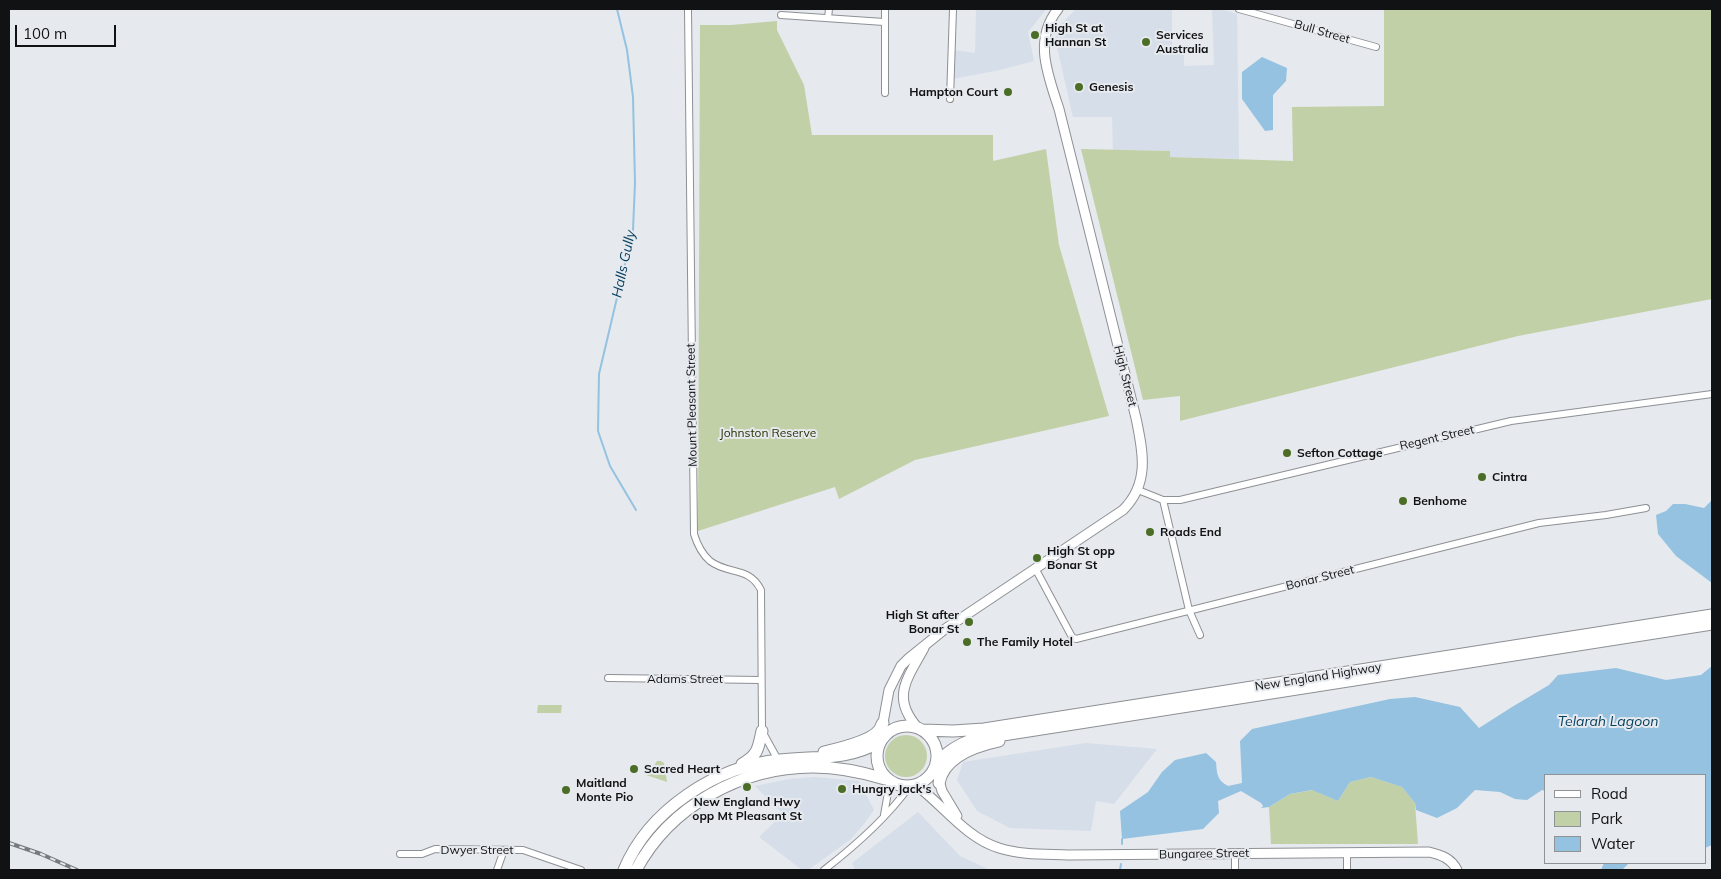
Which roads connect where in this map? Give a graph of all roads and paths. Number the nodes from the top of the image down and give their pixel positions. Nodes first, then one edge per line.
1 (688, 9) edge
2 (829, 9) edge
3 (885, 9) edge
4 (953, 9) edge
5 (1058, 9) edge
6 (1240, 9) edge
7 (781, 15) dead end
8 (828, 18) junction
9 (884, 22) junction
10 (1376, 47) dead end
11 (885, 93) dead end
12 (950, 100) dead end
13 (1712, 394) edge
14 (1138, 490) junction
15 (1163, 500) junction
16 (1646, 508) dead end
17 (1035, 568) junction
18 (1189, 610) junction
19 (1712, 615) edge
20 (1712, 624) edge
21 (1200, 635) dead end
22 (926, 645) junction
23 (608, 678) dead end
24 (761, 680) junction
25 (882, 723) junction
26 (1042, 728) junction
27 (920, 729) junction
28 (762, 731) junction
29 (881, 740) junction
30 (796, 759) junction
31 (778, 760) junction
32 (936, 765) junction
33 (723, 775) junction
34 (888, 780) junction
35 (939, 783) junction
36 (913, 786) junction
37 (883, 816) junction
38 (968, 830) junction
39 (504, 850) junction
40 (1347, 852) junction
41 (400, 854) dead end
42 (1235, 854) junction
43 (497, 870) edge
44 (581, 870) edge
45 (624, 870) edge
46 (636, 870) edge
47 (824, 870) edge
48 (1235, 870) edge
49 (1347, 870) edge
50 (1457, 870) edge

1 - 24 street, Mount Pleasant Street
2 - 8 street
3 - 9 street
4 - 12 street
5 - 14 main road, High Street
6 - 10 street, Bull Street
7 - 8 street
8 - 9 street
9 - 11 street
13 - 15 street, Regent Street
14 - 15 street, Regent Street
14 - 17 main road, High Street
15 - 18 street
16 - 18 street, Bonar Street
17 - 18 street, Bonar Street
17 - 22 main road, High Street
18 - 21 street
19 - 27 highway, New England Highway
20 - 26 highway, New England Highway
22 - 25 main road, High Street
22 - 27 main road, High Street
23 - 24 street, Adams Street
24 - 28 street, Mount Pleasant Street
25 - 29 main road, High Street
25 - 30 highway
26 - 32 highway, New England Highway
26 - 35 highway
27 - 29 highway
27 - 32 highway
28 - 31 street, Mount Pleasant Street
28 - 33 highway
29 - 30 highway
29 - 34 highway
30 - 31 highway
31 - 33 highway
32 - 35 main road, Bungaree Street
32 - 36 highway
33 - 45 highway
34 - 36 highway
34 - 37 street
34 - 46 highway
35 - 38 main road, Bungaree Street
36 - 37 street
36 - 38 main road, Bungaree Street
37 - 47 street
38 - 42 main road, Bungaree Street
39 - 41 street, Dwyer Street
39 - 43 street
39 - 44 street, Dwyer Street
40 - 42 main road, Bungaree Street
40 - 49 street
40 - 50 main road, Bungaree Street
42 - 48 street

